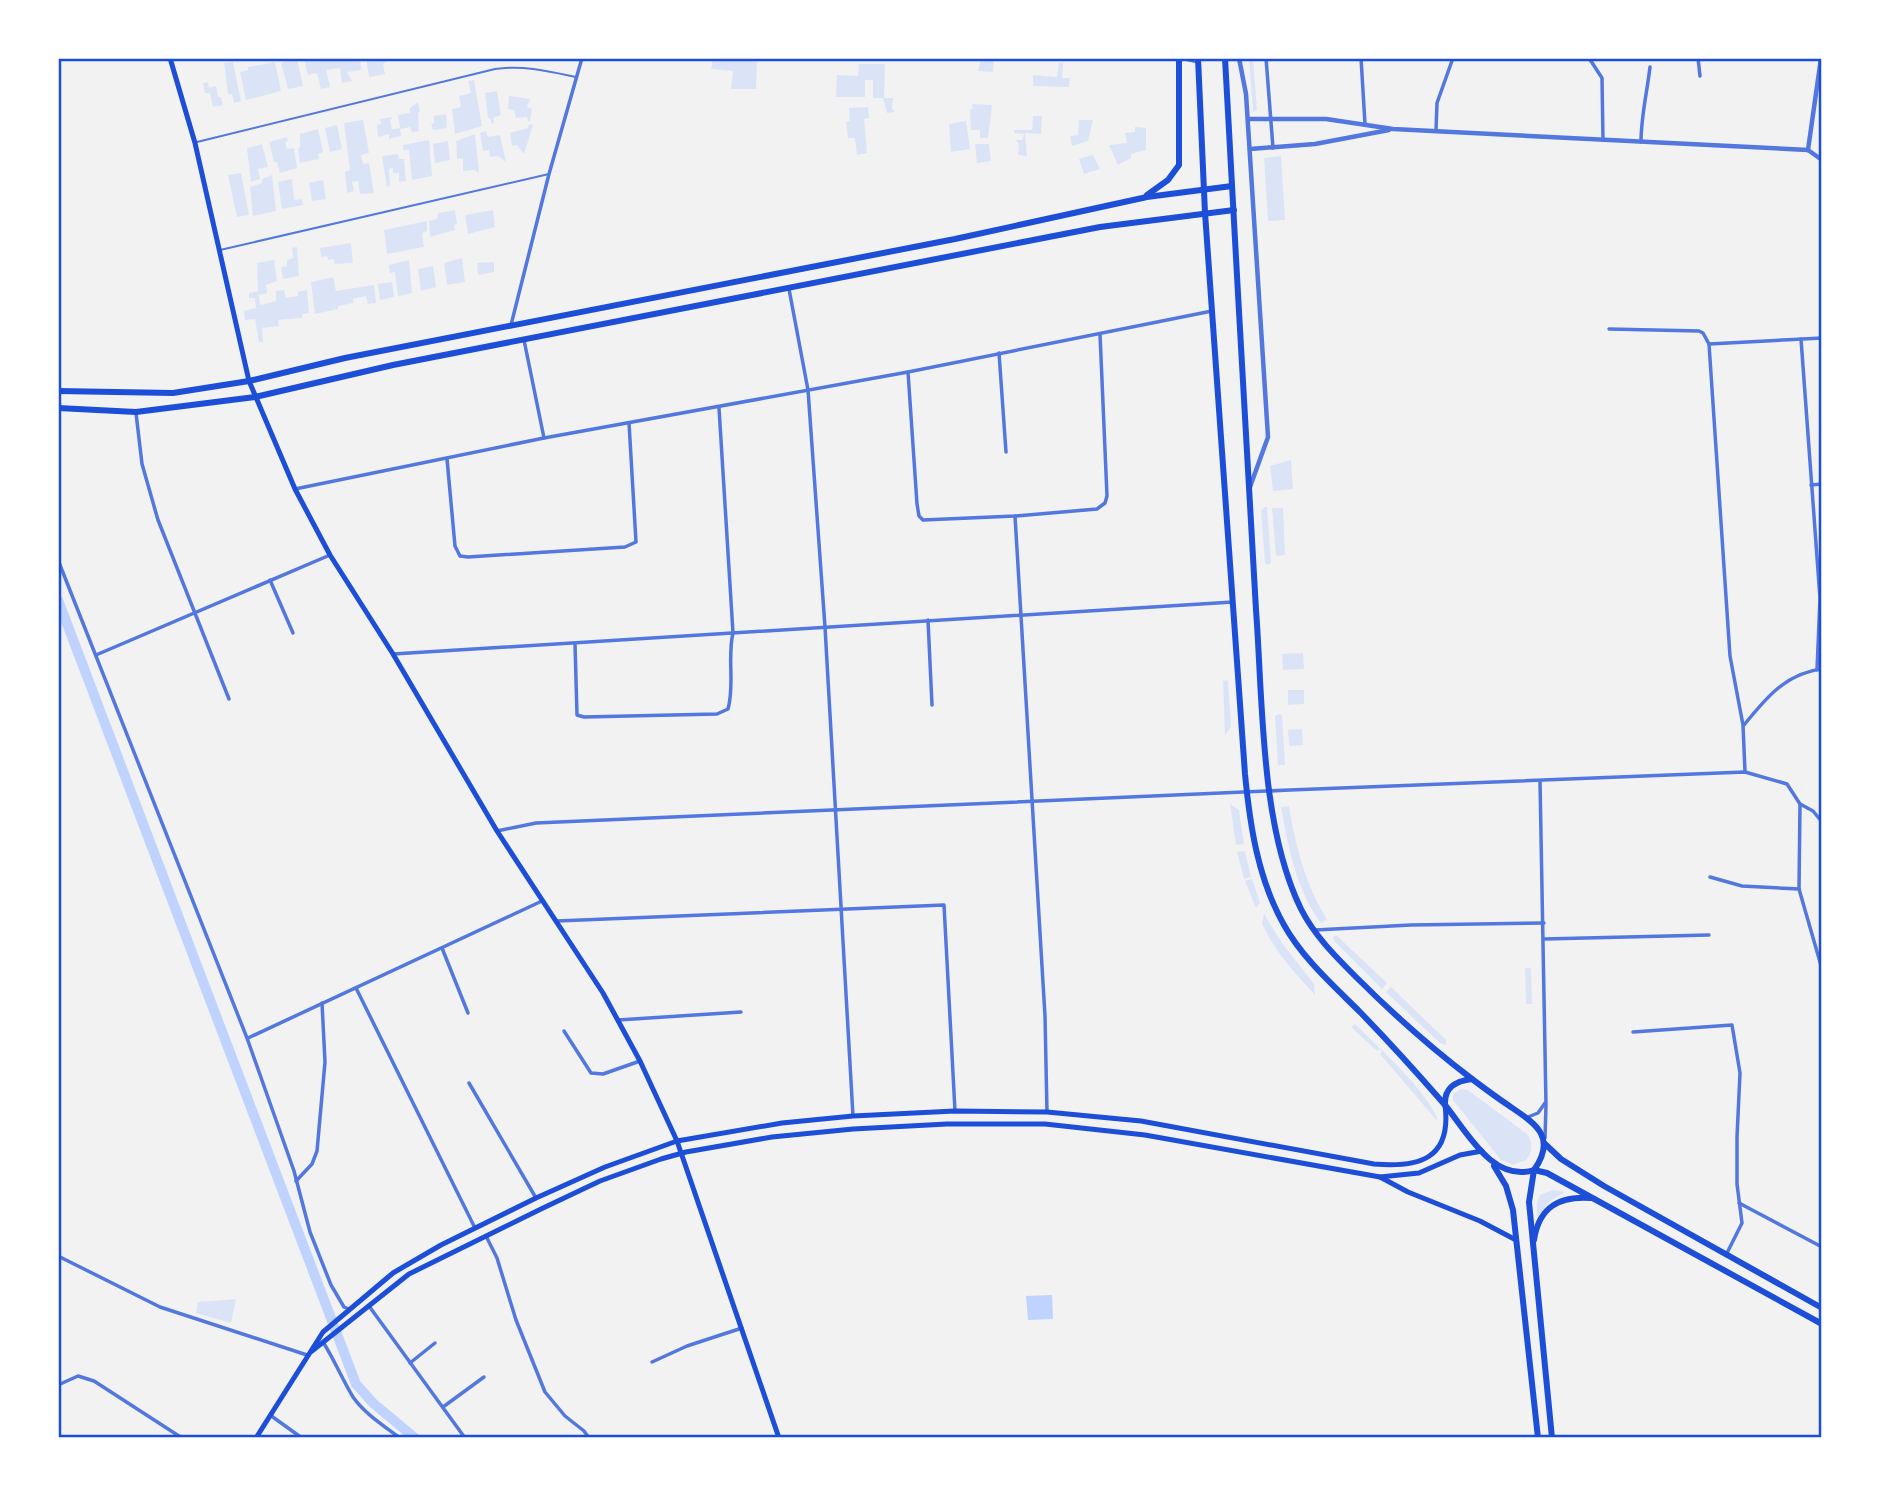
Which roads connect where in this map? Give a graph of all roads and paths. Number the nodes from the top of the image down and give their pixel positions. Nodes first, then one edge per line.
1 (170, 58) edge
2 (582, 58) edge
3 (1180, 58) edge
4 (1225, 58) edge
5 (1239, 58) edge
6 (1266, 58) edge
7 (1361, 58) edge
8 (1452, 58) edge
9 (1589, 58) edge
10 (1698, 58) edge
11 (1821, 58) edge
12 (1198, 60) edge
13 (1650, 67) dead end
14 (1700, 76) dead end
15 (576, 78) junction
16 (1248, 119) junction
17 (1270, 119) junction
18 (1365, 124) junction
19 (1393, 129) junction
20 (1436, 130) junction
21 (1603, 140) junction
22 (1641, 142) junction
23 (195, 143) junction
24 (1273, 148) junction
25 (1250, 149) junction
26 (1808, 150) junction
27 (1822, 160) edge
28 (549, 174) junction
29 (1233, 186) junction
30 (1204, 188) junction
31 (1139, 199) junction
32 (1234, 210) junction
33 (1205, 213) junction
34 (219, 250) junction
35 (789, 288) junction
36 (1214, 311) junction
37 (511, 325) junction
38 (1609, 329) dead end
39 (1100, 334) junction
40 (1822, 338) edge
41 (1801, 339) junction
42 (524, 340) junction
43 (1709, 344) junction
44 (999, 353) junction
45 (908, 372) junction
46 (249, 381) junction
47 (808, 390) junction
48 (58, 391) edge
49 (255, 397) junction
50 (719, 407) junction
51 (58, 408) edge
52 (136, 412) junction
53 (629, 423) junction
54 (544, 438) junction
55 (1006, 452) dead end
56 (447, 459) junction
57 (1822, 484) edge
58 (1811, 485) junction
59 (295, 489) junction
60 (1249, 491) junction
61 (1015, 516) junction
62 (330, 555) junction
63 (58, 561) edge
64 (270, 580) junction
65 (1234, 602) junction
66 (194, 613) junction
67 (1021, 615) junction
68 (928, 621) junction
69 (825, 627) junction
70 (293, 633) dead end
71 (733, 633) junction
72 (575, 644) junction
73 (393, 654) junction
74 (96, 655) junction
75 (1820, 669) edge
76 (229, 699) dead end
77 (932, 705) dead end
78 (1743, 725) junction
79 (1745, 772) junction
80 (1540, 781) junction
81 (1269, 791) junction
82 (1247, 792) junction
83 (1032, 803) junction
84 (1800, 804) junction
85 (835, 810) junction
86 (1822, 822) edge
87 (497, 831) junction
88 (1710, 877) dead end
89 (1799, 888) junction
90 (544, 900) junction
91 (840, 909) junction
92 (557, 920) junction
93 (1544, 923) junction
94 (1313, 929) junction
95 (1709, 935) dead end
96 (1544, 939) junction
97 (442, 948) junction
98 (1822, 969) edge
99 (356, 988) junction
100 (322, 1003) junction
101 (741, 1012) dead end
102 (468, 1013) dead end
103 (618, 1020) junction
104 (564, 1031) dead end
105 (1633, 1032) dead end
106 (247, 1038) junction
107 (640, 1061) junction
108 (1472, 1079) junction
109 (469, 1083) dead end
110 (1546, 1101) junction
111 (1445, 1105) junction
112 (955, 1111) junction
113 (1047, 1112) junction
114 (853, 1116) junction
115 (1526, 1117) junction
116 (677, 1141) junction
117 (1544, 1143) junction
118 (1297, 1149) junction
119 (1482, 1151) junction
120 (681, 1153) junction
121 (1295, 1161) junction
122 (1493, 1164) junction
123 (1534, 1170) junction
124 (1380, 1177) junction
125 (296, 1181) junction
126 (536, 1198) junction
127 (1595, 1199) junction
128 (1740, 1203) junction
129 (475, 1228) junction
130 (486, 1236) junction
131 (1517, 1240) junction
132 (1822, 1247) edge
133 (1726, 1255) junction
134 (58, 1256) edge
135 (1533, 1256) junction
136 (369, 1306) junction
137 (1822, 1308) edge
138 (348, 1310) junction
139 (1822, 1324) edge
140 (742, 1328) junction
141 (324, 1338) junction
142 (435, 1343) dead end
143 (307, 1354) junction
144 (652, 1362) dead end
145 (410, 1363) junction
146 (484, 1377) dead end
147 (58, 1385) edge
148 (443, 1407) junction
149 (270, 1415) junction
150 (182, 1438) edge
151 (256, 1438) edge
152 (302, 1438) edge
153 (400, 1438) edge
154 (465, 1438) edge
155 (589, 1438) edge
156 (779, 1438) edge
157 (1538, 1438) edge
158 (1552, 1438) edge

1 - 23 main road
2 - 15 street
3 - 12 street
3 - 31 main road
4 - 29 main road
5 - 16 street
6 - 17 street
7 - 18 street
8 - 20 street
9 - 21 street
10 - 14 street
11 - 26 street
12 - 30 main road
13 - 22 street
15 - 23 lane
15 - 28 street
16 - 17 street
16 - 25 street
17 - 18 street
17 - 24 street
18 - 19 street
19 - 20 street
19 - 24 street
20 - 21 street
21 - 22 street
22 - 26 street
23 - 34 main road
24 - 25 street
25 - 60 street
26 - 27 street
28 - 34 lane
28 - 37 street
29 - 30 main road
29 - 32 main road
30 - 31 main road
30 - 33 main road
31 - 37 main road
32 - 33 main road
32 - 60 main road
33 - 35 main road
33 - 36 main road
34 - 46 main road
35 - 42 main road
35 - 47 street
36 - 39 street
36 - 65 main road
37 - 46 main road
38 - 43 street
39 - 44 street
39 - 61 street
40 - 41 street
41 - 43 street
41 - 58 street
42 - 49 main road
42 - 54 street
43 - 78 street
44 - 45 street
44 - 55 street
45 - 47 street
45 - 61 street
46 - 48 main road
46 - 49 main road
47 - 50 street
47 - 69 street
49 - 52 main road
49 - 59 main road
50 - 53 street
50 - 71 street
51 - 52 main road
52 - 66 street
53 - 54 street
53 - 56 street
54 - 56 street
56 - 59 street
57 - 58 street
58 - 75 street
59 - 62 main road
60 - 81 main road
61 - 67 street
62 - 64 street
62 - 73 main road
63 - 74 street
64 - 66 street
64 - 70 street
65 - 67 street
65 - 82 main road
66 - 74 street
66 - 76 street
67 - 68 street
67 - 83 street
68 - 69 street
68 - 77 street
69 - 71 street
69 - 85 street
71 - 72 street
71 - 72 street
72 - 73 street
73 - 87 main road
74 - 106 street
75 - 78 street
78 - 79 street
79 - 80 street
79 - 84 street
80 - 81 street
80 - 93 street
81 - 82 street
81 - 94 main road
82 - 83 street
82 - 111 main road
83 - 85 street
83 - 113 street
84 - 86 street
84 - 89 street
85 - 87 street
85 - 91 street
87 - 90 main road
88 - 89 street
89 - 98 street
90 - 92 main road
90 - 97 street
91 - 92 street
91 - 112 street
91 - 114 street
92 - 103 main road
93 - 94 street
93 - 96 street
94 - 108 main road
95 - 96 street
96 - 110 street
97 - 99 street
97 - 102 street
99 - 100 street
99 - 129 street
100 - 106 street
100 - 125 street
101 - 103 street
103 - 107 main road
104 - 107 street
105 - 128 street
106 - 125 street
107 - 116 main road
108 - 111 main road
108 - 115 main road
109 - 126 street
110 - 115 street
110 - 117 street
111 - 118 main road
111 - 119 main road
112 - 113 main road
112 - 114 main road
113 - 118 main road
114 - 116 main road
115 - 117 main road
116 - 120 main road
116 - 126 main road
117 - 123 main road
117 - 133 main road
118 - 121 street
119 - 122 main road
119 - 124 main road
120 - 121 main road
120 - 130 main road
120 - 140 main road
121 - 124 main road
122 - 123 main road
122 - 131 main road
123 - 127 main road
123 - 135 main road
124 - 131 main road
125 - 138 street
126 - 129 main road
127 - 135 main road
127 - 139 main road
128 - 132 street
128 - 133 street
129 - 138 main road
130 - 136 main road
130 - 155 street
131 - 157 main road
133 - 137 main road
134 - 143 street
135 - 158 main road
136 - 141 main road
136 - 145 street
138 - 141 main road
140 - 144 street
140 - 156 main road
141 - 143 main road
141 - 153 street
142 - 145 street
143 - 149 main road
145 - 148 street
146 - 148 street
147 - 150 street
148 - 154 street
149 - 151 main road
149 - 152 street

